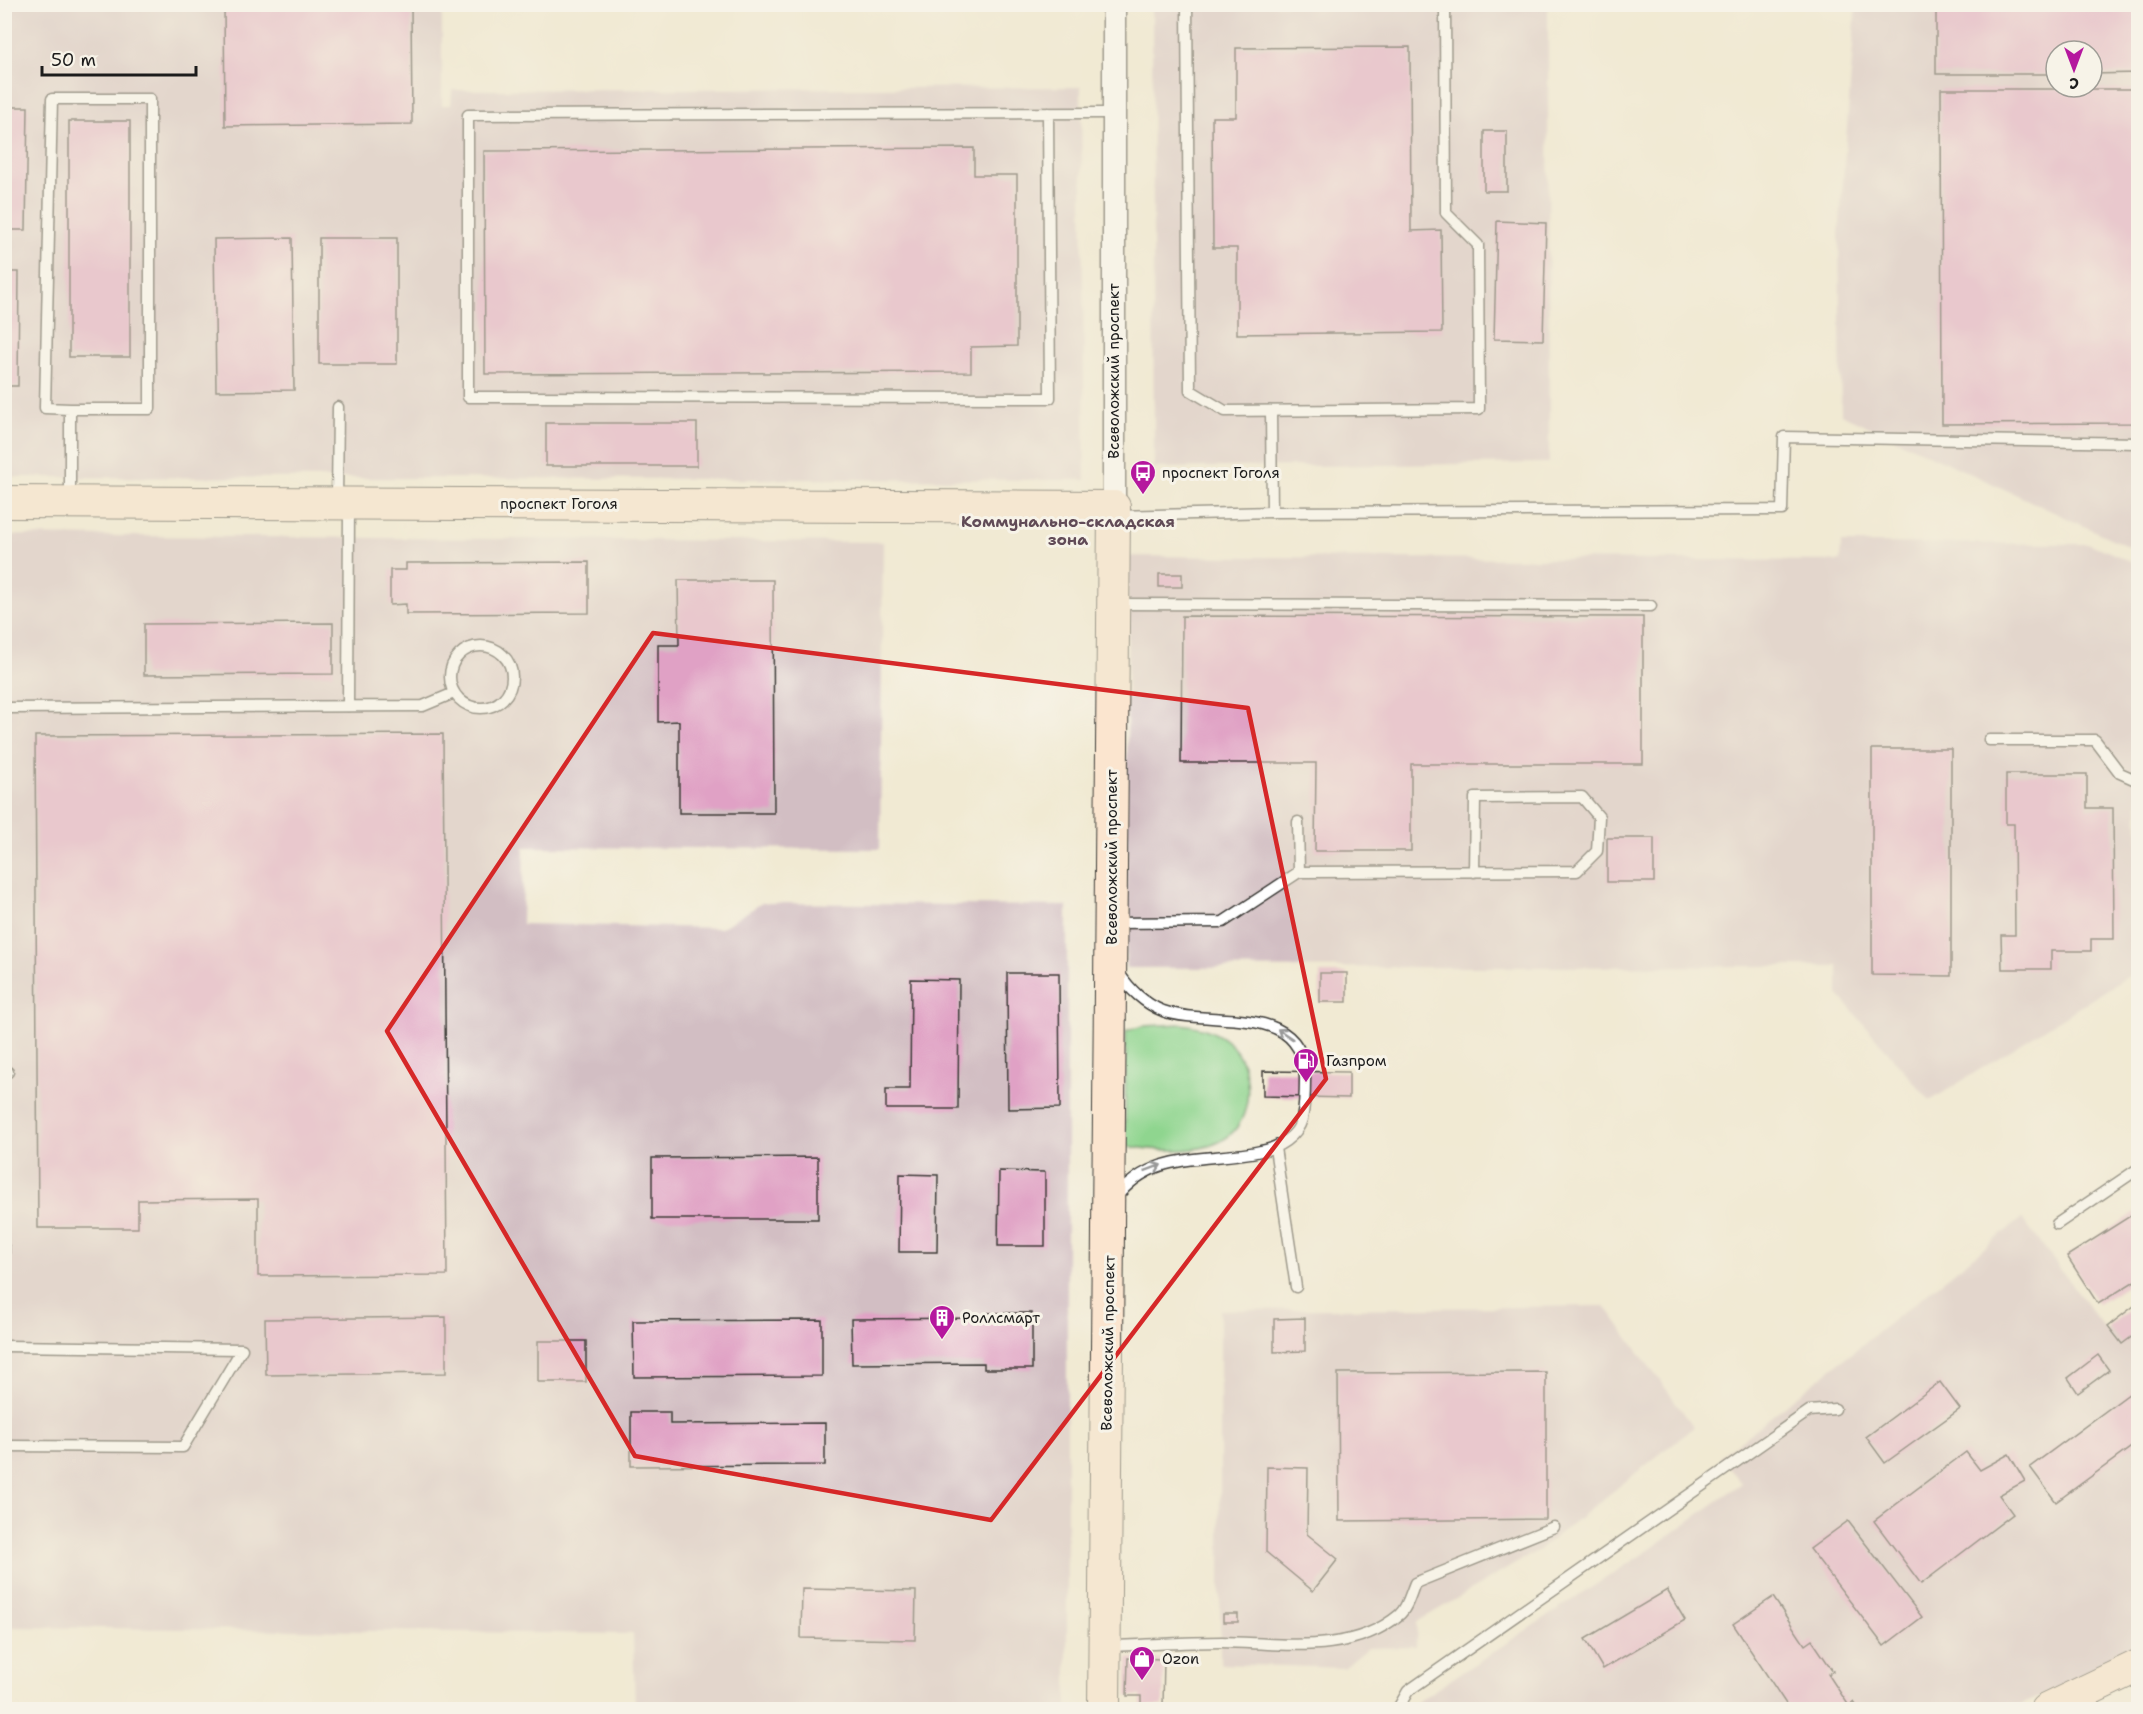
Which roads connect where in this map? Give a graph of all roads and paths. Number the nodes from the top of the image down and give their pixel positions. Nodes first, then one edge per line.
1 (1114, 4) edge
2 (1187, 4) edge
3 (1445, 4) edge
4 (1048, 113) junction
5 (1114, 113) junction
6 (338, 407) dead end
7 (70, 409) junction
8 (1271, 411) junction
9 (2139, 443) edge
10 (4, 502) edge
11 (70, 502) junction
12 (343, 504) junction
13 (1114, 511) junction
14 (1272, 512) junction
15 (1113, 604) junction
16 (1651, 606) dead end
17 (454, 693) junction
18 (348, 706) junction
19 (4, 708) edge
20 (1989, 740) dead end
21 (2139, 781) edge
22 (1298, 822) dead end
23 (1299, 872) junction
24 (1474, 872) junction
25 (1112, 923) junction
26 (1112, 962) junction
27 (1275, 1148) junction
28 (2139, 1169) edge
29 (1110, 1205) junction
30 (2057, 1224) dead end
31 (4, 1248) edge
32 (1296, 1287) dead end
33 (4, 1293) edge
34 (4, 1346) edge
35 (1835, 1409) dead end
36 (4, 1446) edge
37 (1554, 1527) dead end
38 (1104, 1646) junction
39 (2139, 1666) edge
40 (1104, 1710) edge
41 (1397, 1710) edge
42 (2046, 1710) edge

1 - 5 street, Всеволожский проспект
2 - 8 lane
3 - 8 lane
4 - 4 lane
4 - 5 lane
5 - 13 street, Всеволожский проспект
6 - 12 lane
7 - 7 lane
7 - 11 lane
8 - 14 lane
9 - 14 lane
10 - 11 street, проспект Гоголя
11 - 12 street, проспект Гоголя
12 - 13 street, проспект Гоголя
12 - 18 lane
13 - 14 lane
13 - 15 street, Всеволожский проспект
15 - 16 lane
15 - 25 street, Всеволожский проспект
17 - 17 lane
17 - 18 lane
18 - 19 lane
20 - 21 lane
22 - 23 lane
23 - 24 lane
23 - 25 lane
24 - 24 lane
25 - 26 street, Всеволожский проспект
27 -> 26 lane
26 - 29 street, Всеволожский проспект
29 -> 27 lane
27 - 32 lane
28 - 30 lane
29 - 38 street, Всеволожский проспект
31 - 33 lane
34 - 36 lane
35 - 41 lane
37 - 38 lane
38 - 40 street, Всеволожский проспект
39 - 42 street

